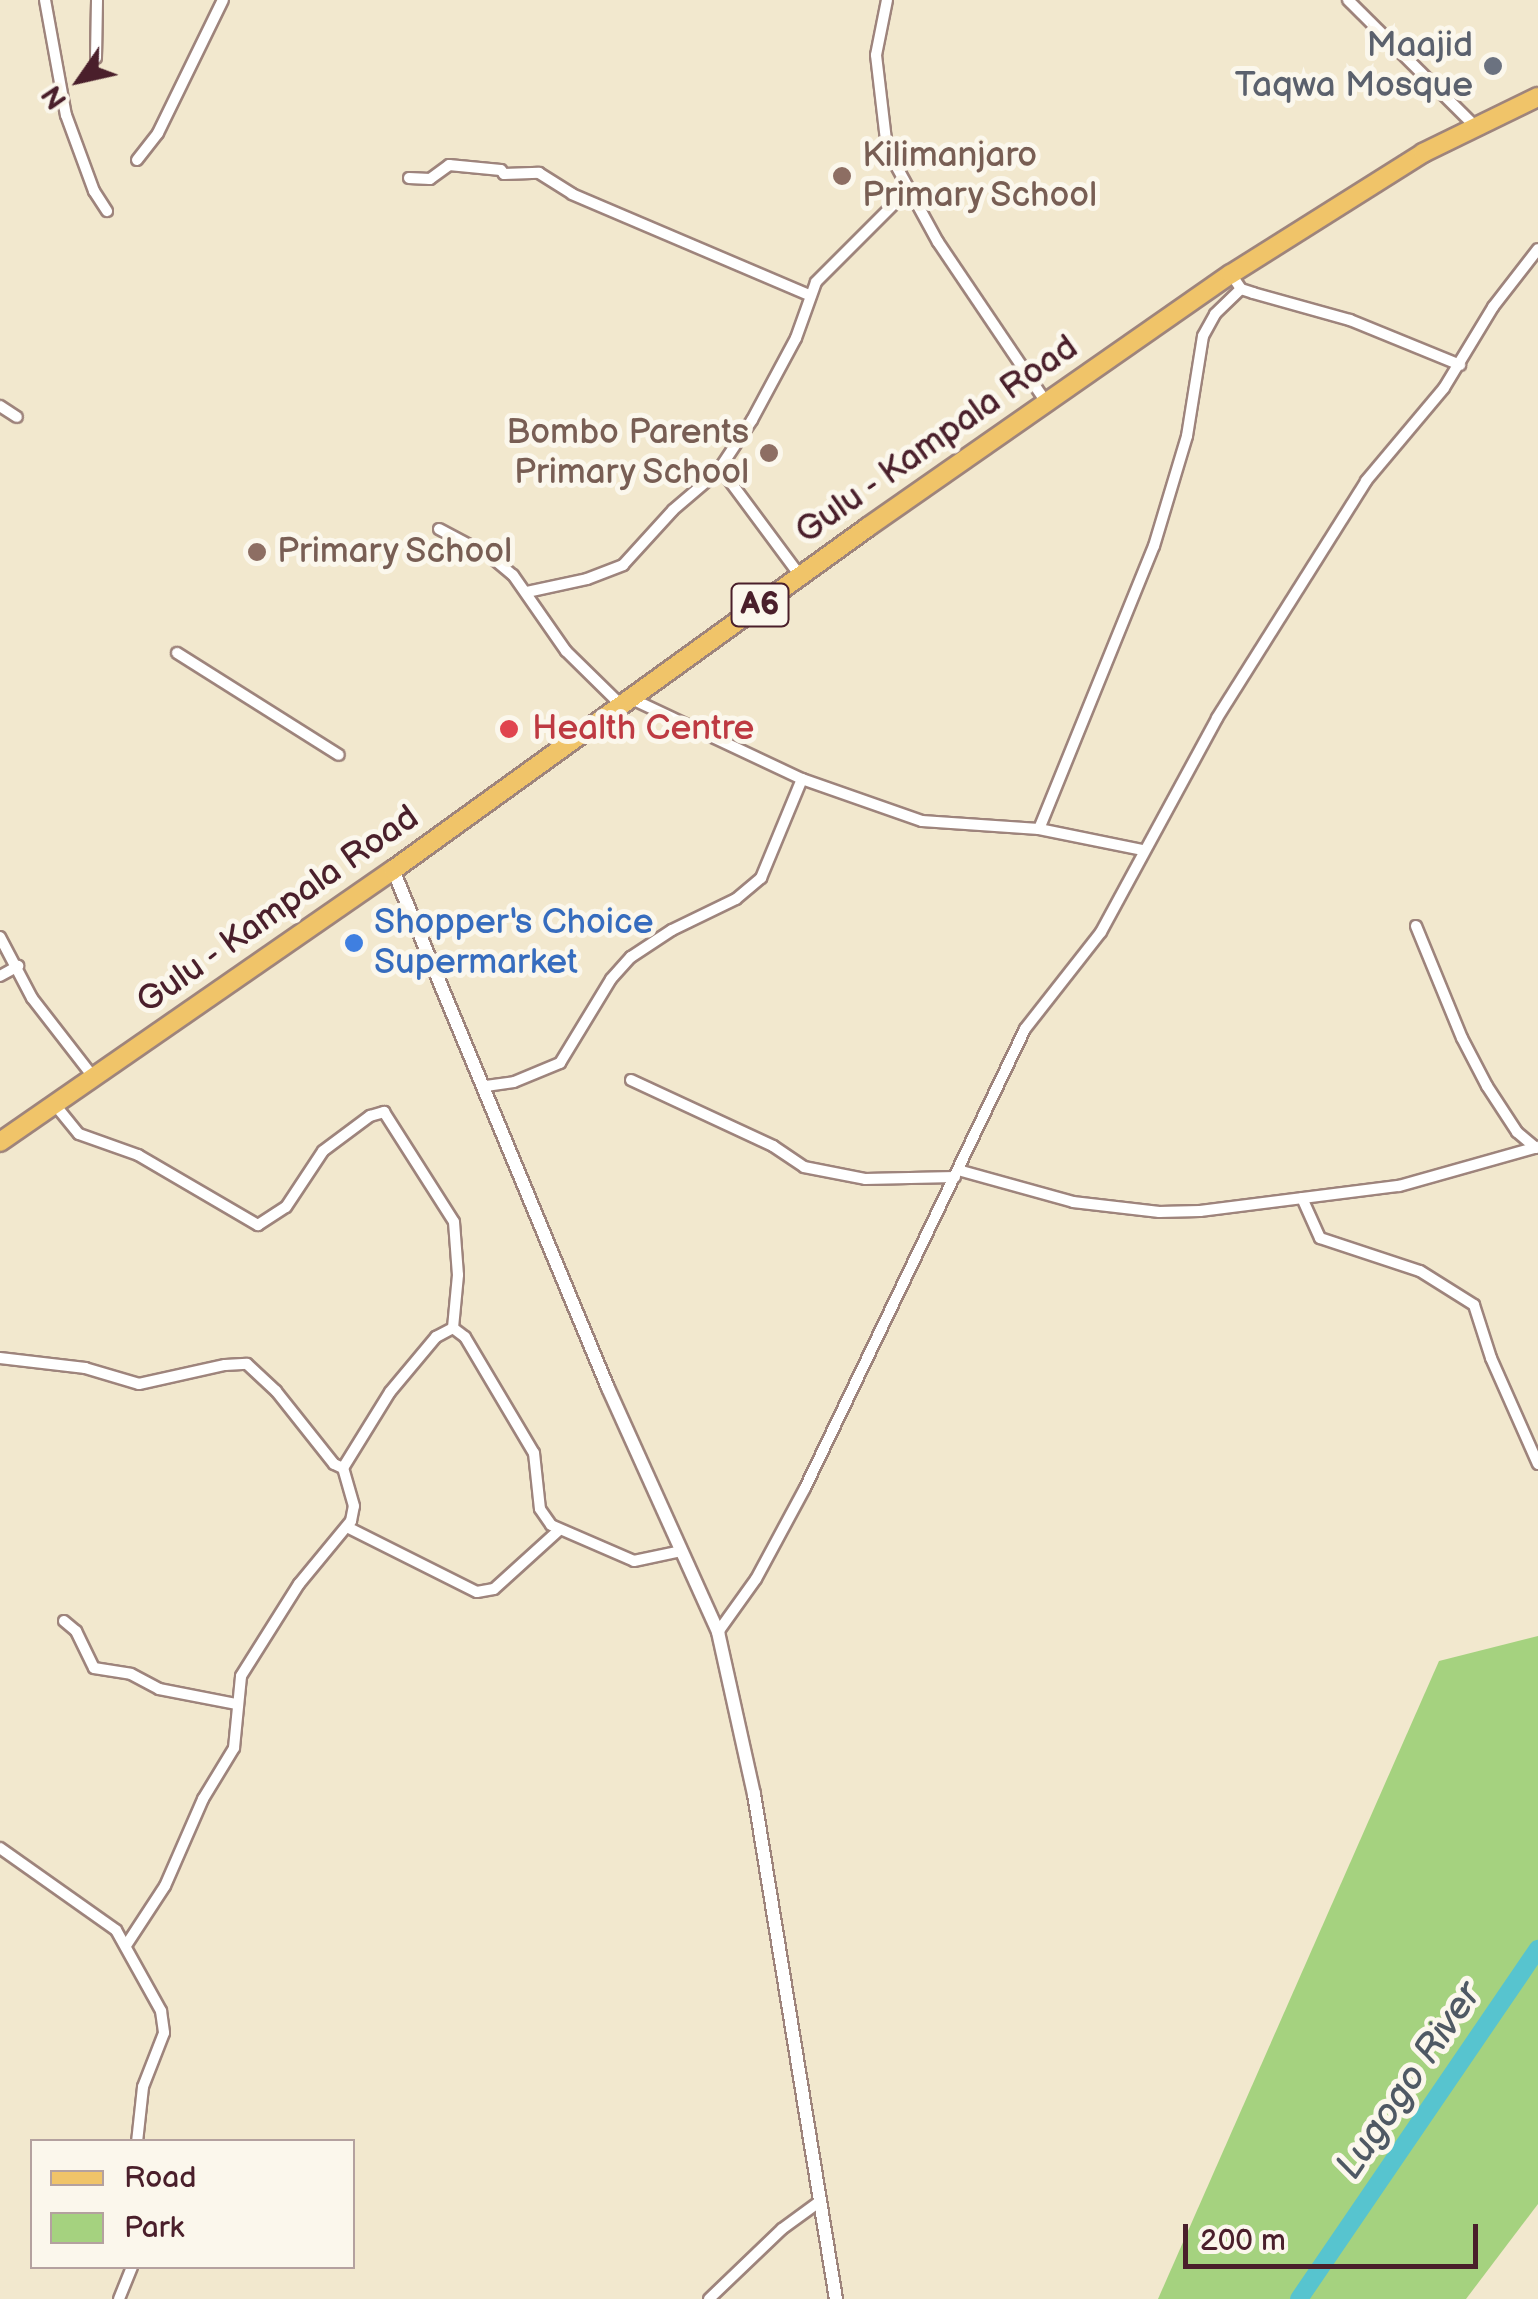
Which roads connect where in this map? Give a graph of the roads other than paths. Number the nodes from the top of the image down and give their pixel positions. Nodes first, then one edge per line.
1 (45, 0) edge
2 (97, 0) edge
3 (223, 0) edge
4 (887, 0) edge
5 (1348, 0) edge
6 (96, 58) dead end
7 (1538, 97) edge
8 (1476, 127) junction
9 (137, 160) dead end
10 (409, 178) dead end
11 (907, 191) junction
12 (107, 210) dead end
13 (1538, 249) edge
14 (1236, 282) junction
15 (809, 294) junction
16 (1460, 365) junction
17 (1046, 402) junction
18 (0, 406) edge
19 (17, 417) dead end
20 (720, 470) junction
21 (439, 529) dead end
22 (801, 577) junction
23 (527, 592) junction
24 (177, 653) dead end
25 (627, 702) junction
26 (339, 754) dead end
27 (802, 779) junction
28 (1039, 829) junction
29 (1142, 850) junction
30 (393, 870) junction
31 (1416, 926) dead end
32 (0, 937) edge
33 (18, 966) junction
34 (0, 976) edge
35 (95, 1078) junction
36 (631, 1080) dead end
37 (486, 1086) junction
38 (56, 1106) junction
39 (1, 1140) edge
40 (1537, 1148) edge
41 (957, 1174) junction
42 (1302, 1198) junction
43 (453, 1328) junction
44 (0, 1358) edge
45 (1538, 1464) edge
46 (343, 1468) junction
47 (347, 1527) junction
48 (558, 1531) junction
49 (682, 1551) junction
50 (64, 1621) dead end
51 (718, 1632) junction
52 (236, 1704) junction
53 (0, 1848) edge
54 (127, 1944) junction
55 (137, 2139) edge
56 (819, 2202) junction
57 (131, 2269) edge
58 (120, 2299) edge
59 (709, 2299) edge
60 (836, 2299) edge

1 - 12 street
2 - 6 street
3 - 9 street
4 - 11 street
5 - 8 street
7 - 8 main road, Gulu - Kampala Road / A6
8 - 14 main road, Gulu - Kampala Road / A6
10 - 15 street
11 - 15 street
11 - 17 street
13 - 16 street
14 - 16 street
14 - 17 main road, Gulu - Kampala Road / A6
14 - 28 street
15 - 20 street
16 - 29 street
17 - 22 main road, Gulu - Kampala Road / A6
18 - 19 street
20 - 22 street
20 - 23 street
21 - 23 street
22 - 25 main road, Gulu - Kampala Road / A6
23 - 25 street
24 - 26 street
25 - 27 street
25 - 30 main road, Gulu - Kampala Road / A6
27 - 28 street
27 - 37 street
28 - 29 street
29 - 41 street
30 - 35 main road, Gulu - Kampala Road / A6
30 - 37 street
31 - 40 street
32 - 33 street
33 - 34 street
33 - 35 street
35 - 38 main road, Gulu - Kampala Road / A6
36 - 41 street
37 - 49 street
38 - 39 main road, Gulu - Kampala Road / A6
38 - 43 street
40 - 42 street
41 - 42 street
41 - 51 street
42 - 45 street
43 - 46 street
43 - 48 street
44 - 46 street
46 - 47 street
47 - 48 street
47 - 52 street
48 - 49 street
49 - 51 street
50 - 52 street
51 - 56 street
52 - 54 street
53 - 54 street
54 - 55 street
56 - 59 street
56 - 60 street
57 - 58 street

